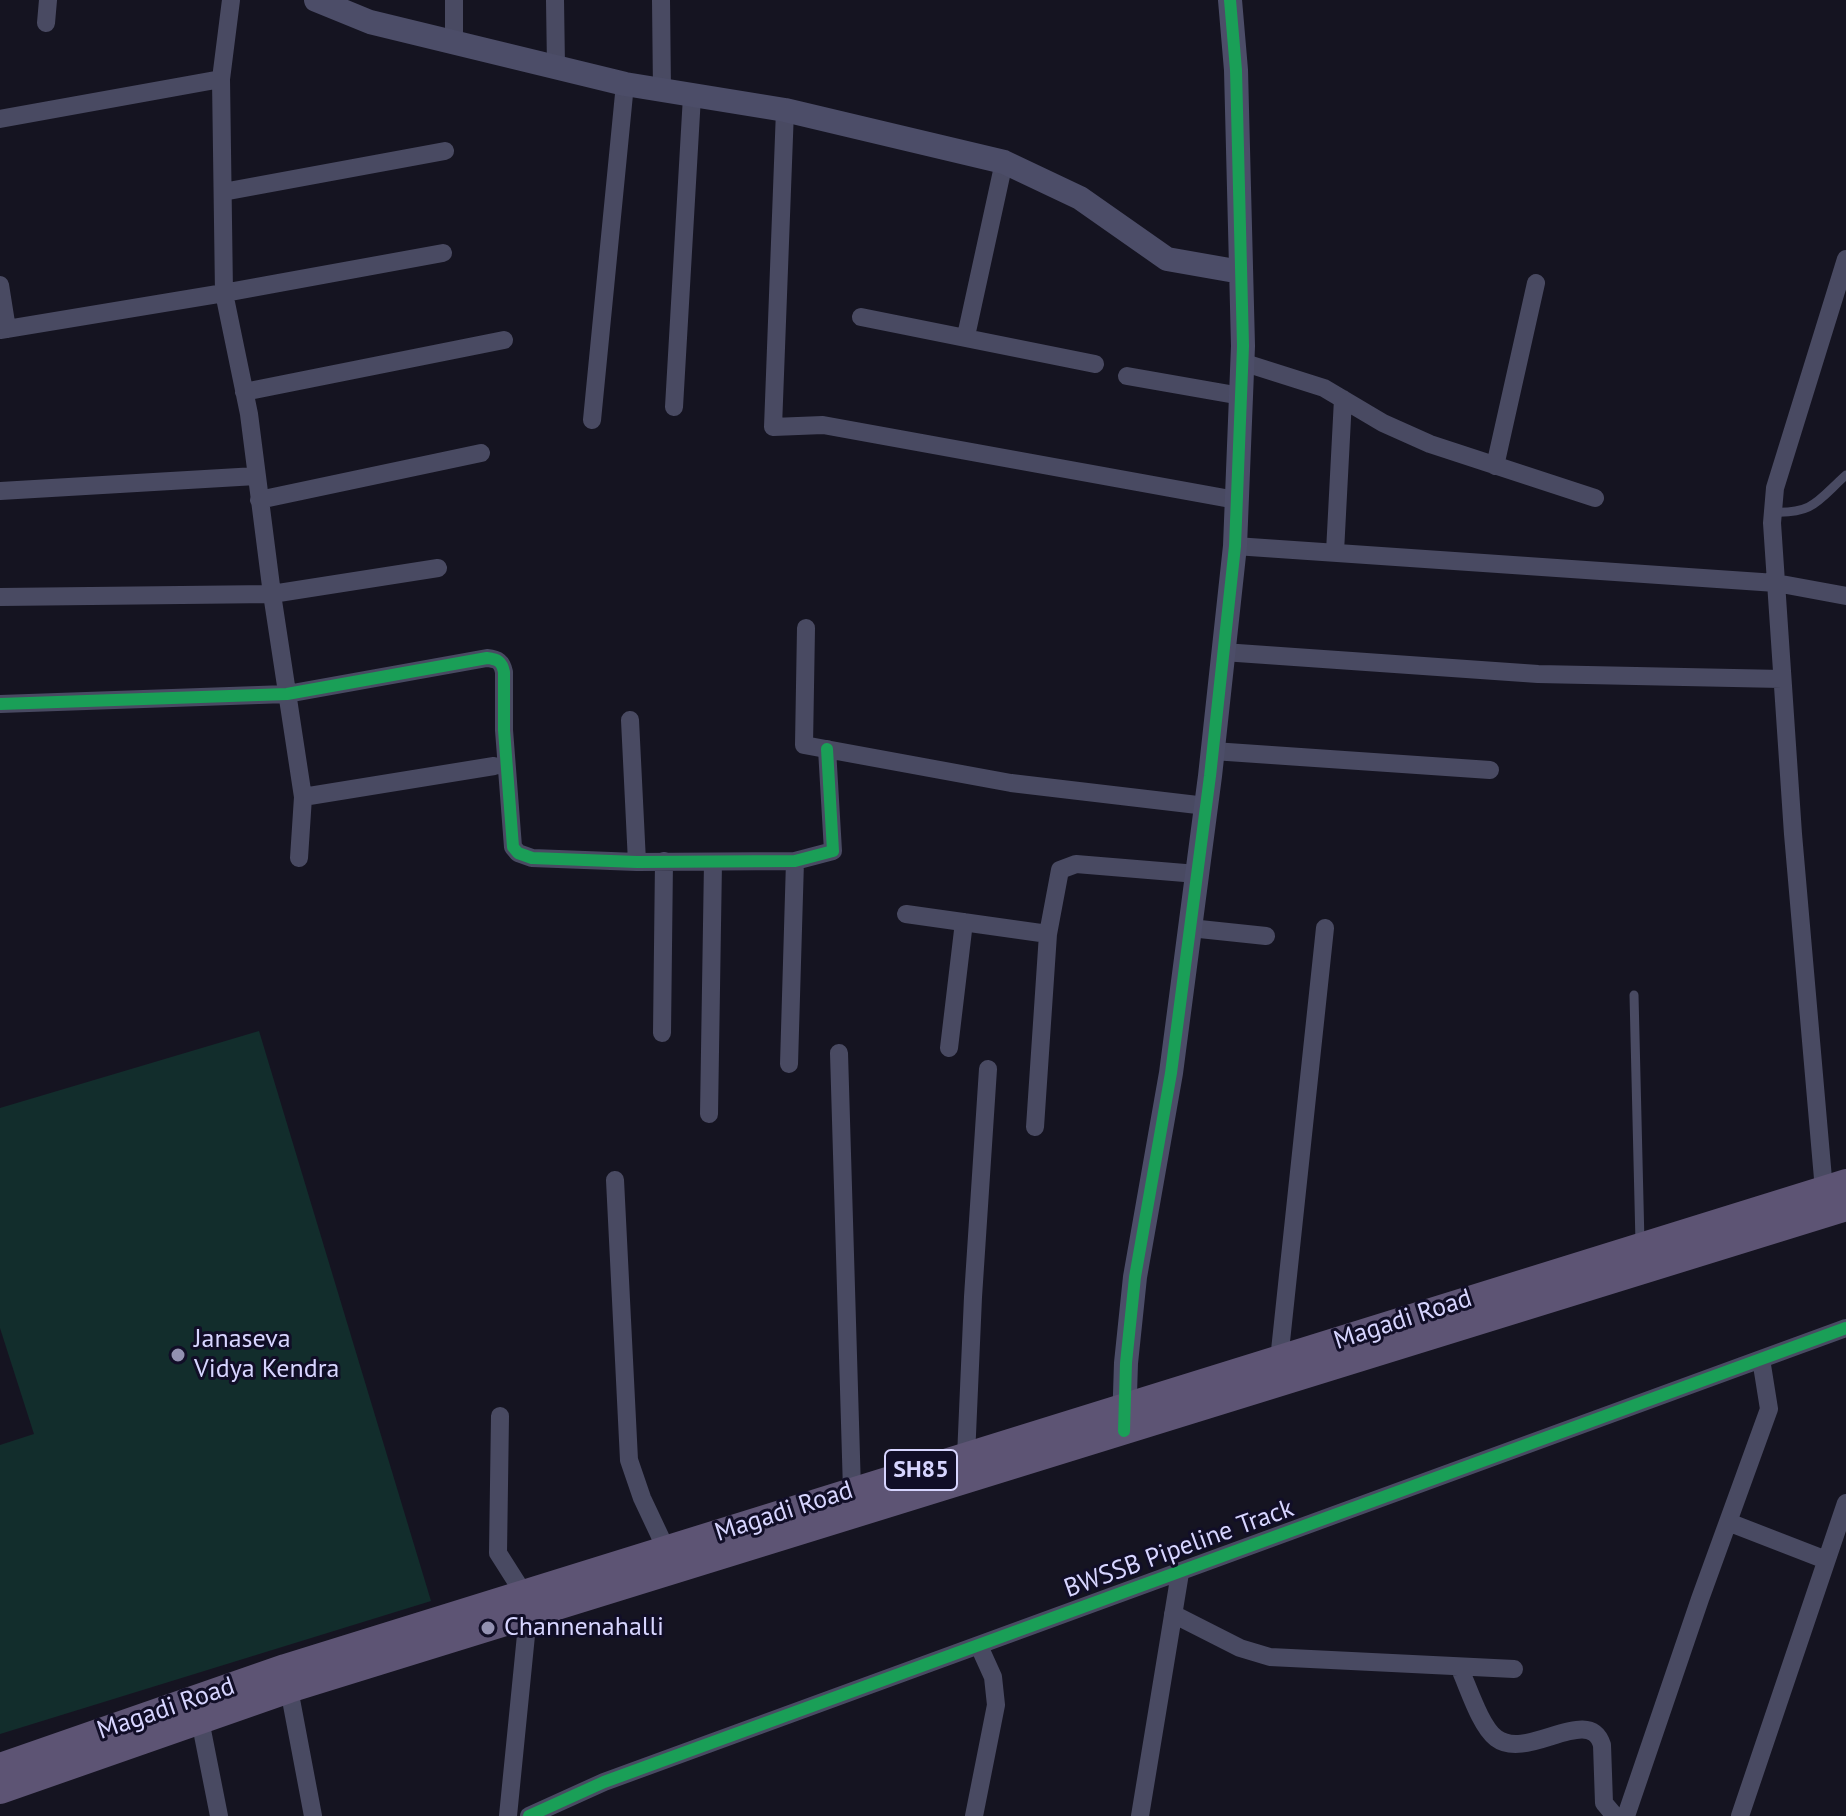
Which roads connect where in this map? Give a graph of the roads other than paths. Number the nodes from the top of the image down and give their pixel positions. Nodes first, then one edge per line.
1 (48, 0) edge
2 (231, 0) edge
3 (316, 0) edge
4 (454, 0) edge
5 (555, 0) edge
6 (661, 0) edge
7 (1230, 0) edge
8 (346, 6) edge
9 (46, 23) dead end
10 (454, 41) junction
11 (556, 66) junction
12 (221, 79) junction
13 (625, 84) junction
14 (662, 91) junction
15 (692, 96) junction
16 (785, 110) junction
17 (0, 119) edge
18 (445, 151) dead end
19 (1004, 162) junction
20 (223, 192) junction
21 (443, 253) dead end
22 (1846, 259) edge
23 (1241, 272) junction
24 (1536, 283) dead end
25 (0, 285) edge
26 (224, 293) junction
27 (861, 317) dead end
28 (4, 330) edge
29 (966, 336) junction
30 (504, 340) dead end
31 (1242, 362) junction
32 (1095, 364) dead end
33 (1127, 376) dead end
34 (244, 392) junction
35 (1241, 396) junction
36 (1343, 399) junction
37 (674, 407) dead end
38 (592, 420) dead end
39 (481, 453) dead end
40 (1495, 466) junction
41 (1846, 475) edge
42 (256, 476) junction
43 (0, 491) edge
44 (1595, 498) dead end
45 (259, 500) junction
46 (1236, 500) junction
47 (1773, 512) junction
48 (1235, 546) junction
49 (1335, 552) junction
50 (438, 568) dead end
51 (1776, 583) junction
52 (272, 594) junction
53 (1846, 596) edge
54 (0, 597) edge
55 (806, 628) dead end
56 (1223, 652) junction
57 (1782, 679) junction
58 (287, 694) junction
59 (0, 704) edge
60 (630, 720) dead end
61 (827, 749) junction
62 (1213, 751) junction
63 (494, 766) dead end
64 (1490, 770) dead end
65 (303, 797) junction
66 (1206, 806) junction
67 (299, 858) dead end
68 (664, 861) junction
69 (795, 861) junction
70 (637, 862) junction
71 (713, 862) junction
72 (1197, 874) junction
73 (906, 914) dead end
74 (964, 922) junction
75 (1190, 928) junction
76 (1325, 928) dead end
77 (1048, 934) junction
78 (1266, 936) dead end
79 (1634, 995) dead end
80 (662, 1033) dead end
81 (949, 1048) dead end
82 (839, 1053) dead end
83 (789, 1064) dead end
84 (988, 1069) dead end
85 (709, 1114) dead end
86 (1035, 1127) dead end
87 (615, 1180) dead end
88 (1839, 1193) edge
89 (1640, 1245) junction
90 (1846, 1328) edge
91 (1761, 1359) junction
92 (1279, 1360) junction
93 (500, 1416) dead end
94 (1124, 1420) junction
95 (966, 1457) junction
96 (852, 1490) junction
97 (1846, 1503) edge
98 (1728, 1522) junction
99 (1841, 1533) edge
100 (666, 1549) junction
101 (1826, 1560) junction
102 (1180, 1573) junction
103 (526, 1605) junction
104 (1173, 1614) junction
105 (979, 1646) junction
106 (1459, 1667) junction
107 (1514, 1669) dead end
108 (289, 1689) junction
109 (200, 1720) junction
110 (0, 1767) edge
111 (0, 1790) edge
112 (219, 1816) edge
113 (313, 1816) edge
114 (508, 1816) edge
115 (529, 1816) edge
116 (974, 1816) edge
117 (1140, 1816) edge
118 (1615, 1816) edge
119 (1626, 1816) edge
120 (1740, 1816) edge

1 - 9 street
2 - 12 street
3 - 8 street
4 - 10 street
5 - 11 street
6 - 14 street
7 - 23 street
8 - 10 street
10 - 11 street
11 - 13 street
12 - 17 street
12 - 20 street
13 - 14 street
13 - 38 street
14 - 15 street
15 - 16 street
15 - 37 street
16 - 19 street
16 - 46 street
18 - 20 street
19 - 23 street
19 - 29 street
20 - 26 street
21 - 26 street
22 - 47 street
23 - 31 street
24 - 40 street
25 - 28 street
26 - 28 street
26 - 34 street
27 - 29 street
29 - 32 street
30 - 34 street
31 - 35 street
31 - 36 street
33 - 35 street
34 - 42 street
35 - 46 street
36 - 40 street
36 - 49 street
39 - 45 street
40 - 44 street
41 - 47 lane
42 - 43 street
42 - 45 street
45 - 52 street
46 - 48 street
47 - 51 street
48 - 49 street
48 - 56 street
49 - 51 street
50 - 52 street
51 - 53 street
51 - 57 street
52 - 54 street
52 - 58 street
55 - 61 street
56 - 57 street
56 - 62 street
57 - 88 street
58 - 59 street
58 - 65 street
58 - 70 street
60 - 70 street
61 - 66 street
61 - 69 street
62 - 64 street
62 - 66 street
63 - 65 street
65 - 67 street
66 - 72 street
68 - 70 street
68 - 71 street
68 - 80 street
69 - 71 street
69 - 83 street
71 - 85 street
72 - 75 street
72 - 77 street
73 - 74 street
74 - 77 street
74 - 81 street
75 - 78 street
75 - 94 street
76 - 92 street
77 - 86 street
79 - 89 lane
82 - 96 street
84 - 95 street
87 - 100 street
88 - 89 main road, Magadi Road / SH85
88 - 94 main road, Magadi Road / SH85
89 - 92 main road, Magadi Road / SH85
90 - 91 street, BWSSB Pipeline Track
91 - 98 street
91 - 102 street, BWSSB Pipeline Track
92 - 94 main road, Magadi Road / SH85
93 - 103 street
94 - 95 main road, Magadi Road / SH85
94 - 103 main road, Magadi Road / SH85
95 - 96 main road, Magadi Road / SH85
96 - 100 main road, Magadi Road / SH85
97 - 99 street
98 - 101 street
98 - 119 street
99 - 101 street
100 - 103 main road, Magadi Road / SH85
101 - 120 street
102 - 104 street
102 - 105 street, BWSSB Pipeline Track
103 - 108 main road, Magadi Road / SH85
103 - 110 main road, Magadi Road / SH85
103 - 114 street
104 - 106 street
104 - 117 street
105 - 115 street, BWSSB Pipeline Track
105 - 116 street
106 - 107 street
106 - 118 street
108 - 109 main road, Magadi Road / SH85
108 - 113 street
109 - 111 main road, Magadi Road / SH85
109 - 112 street

